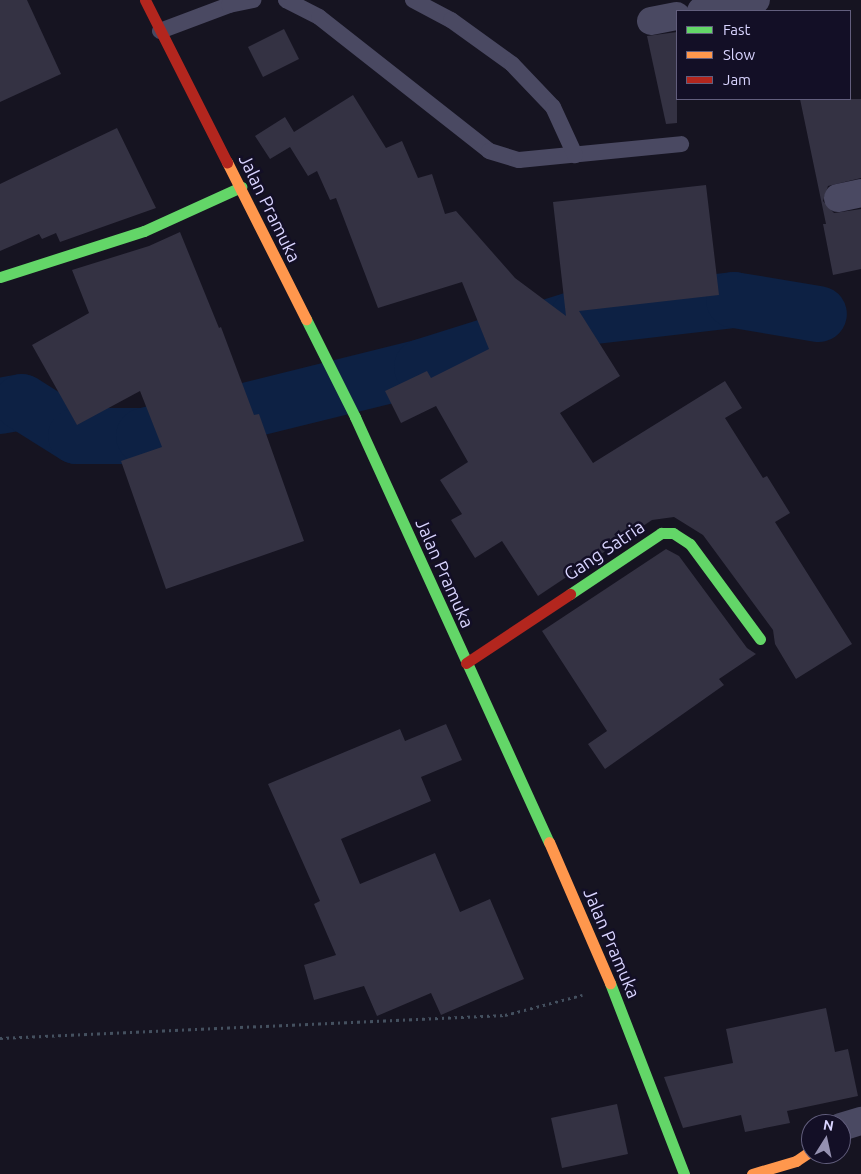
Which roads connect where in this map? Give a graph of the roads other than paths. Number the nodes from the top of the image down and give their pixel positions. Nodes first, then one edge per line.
1 (145, 0) edge
2 (252, 0) edge
3 (286, 0) edge
4 (413, 0) edge
5 (756, 0) edge
6 (706, 10) edge
7 (676, 16) edge
8 (651, 21) dead end
9 (160, 31) junction
10 (681, 144) dead end
11 (575, 155) junction
12 (241, 187) junction
13 (0, 277) edge
14 (760, 639) dead end
15 (466, 663) junction
16 (801, 1158) edge
17 (684, 1174) edge
18 (752, 1174) edge

1 - 9 main road, Jalan Pramuka
2 - 9 lane
3 - 11 lane
4 - 11 lane
5 - 6 street
7 - 8 street
9 - 12 main road, Jalan Pramuka
10 - 11 lane
12 - 13 main road
12 - 15 main road, Jalan Pramuka
14 - 15 main road, Gang Satria
15 - 17 main road, Jalan Pramuka
16 - 18 main road

